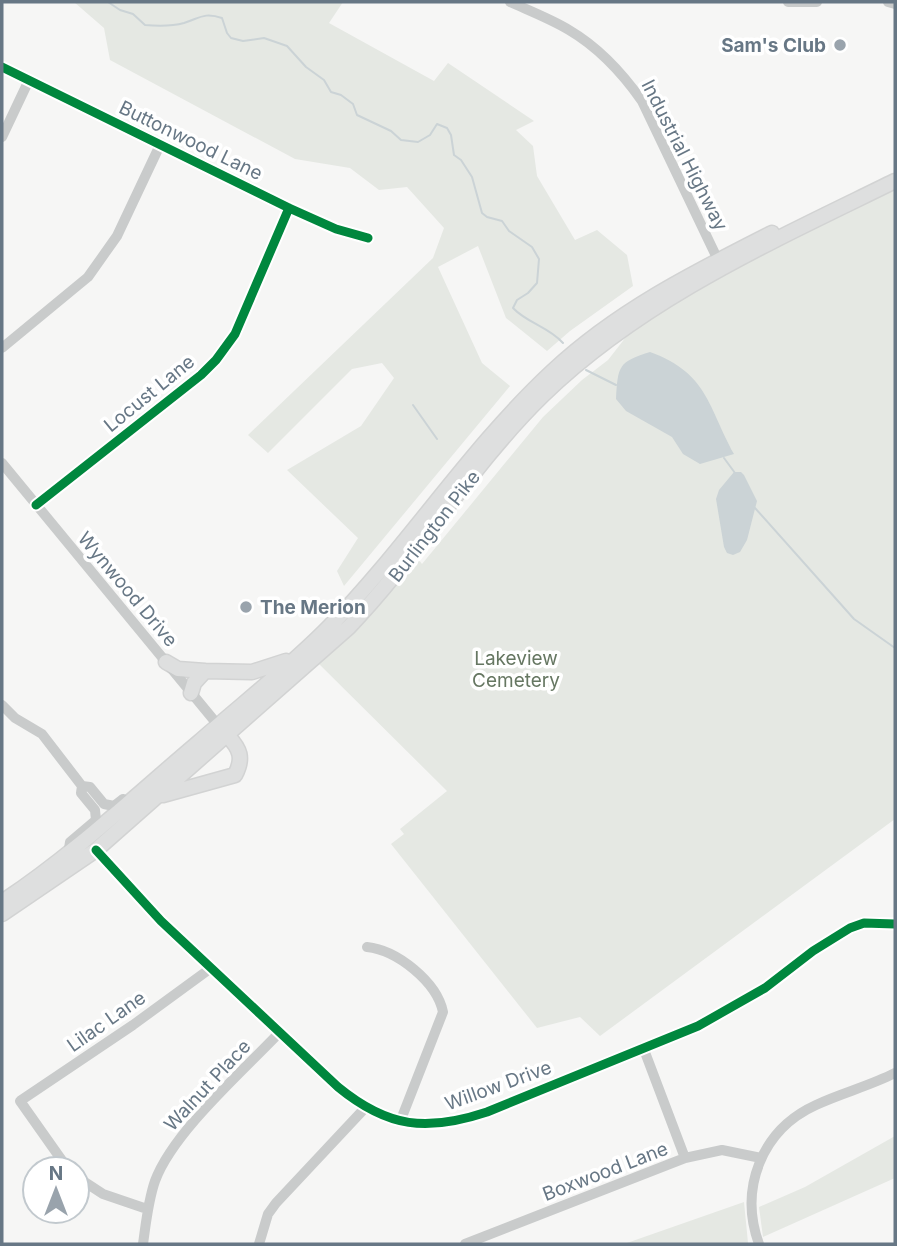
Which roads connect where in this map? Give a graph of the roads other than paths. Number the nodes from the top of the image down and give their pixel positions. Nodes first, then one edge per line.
1 (510, 2) edge
2 (788, 2) edge
3 (817, 2) edge
4 (888, 2) edge
5 (895, 4) edge
6 (2, 67) edge
7 (29, 80) junction
8 (2, 137) edge
9 (160, 145) junction
10 (895, 171) edge
11 (895, 181) edge
12 (289, 208) junction
13 (368, 238) dead end
14 (718, 260) junction
15 (2, 348) edge
16 (2, 463) edge
17 (36, 505) junction
18 (294, 658) junction
19 (166, 662) junction
20 (205, 671) junction
21 (191, 694) junction
22 (2, 705) edge
23 (223, 731) junction
24 (82, 786) junction
25 (144, 792) junction
26 (158, 797) junction
27 (96, 850) junction
28 (68, 856) junction
29 (2, 902) edge
30 (2, 914) edge
31 (895, 924) edge
32 (367, 947) dead end
33 (211, 968) junction
34 (279, 1033) junction
35 (643, 1047) junction
36 (895, 1073) edge
37 (365, 1108) junction
38 (400, 1122) junction
39 (58, 1155) edge
40 (685, 1158) junction
41 (761, 1158) junction
42 (91, 1186) edge
43 (147, 1209) junction
44 (143, 1244) edge
45 (259, 1244) edge
46 (465, 1244) edge
47 (759, 1244) edge

1 - 14 street, Industrial Highway
2 - 3 street
4 - 5 street
6 - 7 street, Buttonwood Lane
7 - 8 street
7 - 9 street, Buttonwood Lane
9 - 12 street, Buttonwood Lane
9 - 15 street
10 - 14 highway, Burlington Pike
11 - 23 highway, Burlington Pike
12 - 13 street, Buttonwood Lane
12 - 17 street, Locust Lane
14 - 18 highway, Burlington Pike
16 - 17 street, Wynwood Drive
17 - 19 street, Wynwood Drive
18 - 20 highway
18 - 23 highway, Burlington Pike
19 - 20 highway
19 - 21 street, Wynwood Drive
20 - 21 highway
21 - 23 street, Wynwood Drive
22 - 24 street
23 - 25 highway, Burlington Pike
23 - 26 highway, Burlington Pike
23 - 26 highway
24 - 25 street
24 - 28 street
25 - 28 highway, Burlington Pike
26 - 27 highway, Burlington Pike
27 - 30 highway, Burlington Pike
27 - 33 street, Willow Drive
28 - 29 highway, Burlington Pike
31 - 35 street, Willow Drive
32 - 38 street
33 - 34 street, Willow Drive
33 - 39 street, Lilac Lane
34 - 37 street, Willow Drive
34 - 43 street, Walnut Place
35 - 38 street, Willow Drive
35 - 40 street
36 - 41 street
37 - 38 street, Willow Drive
37 - 45 street
40 - 41 street, Boxwood Lane
40 - 46 street, Boxwood Lane
41 - 47 street
42 - 43 street
43 - 44 street, Walnut Place

